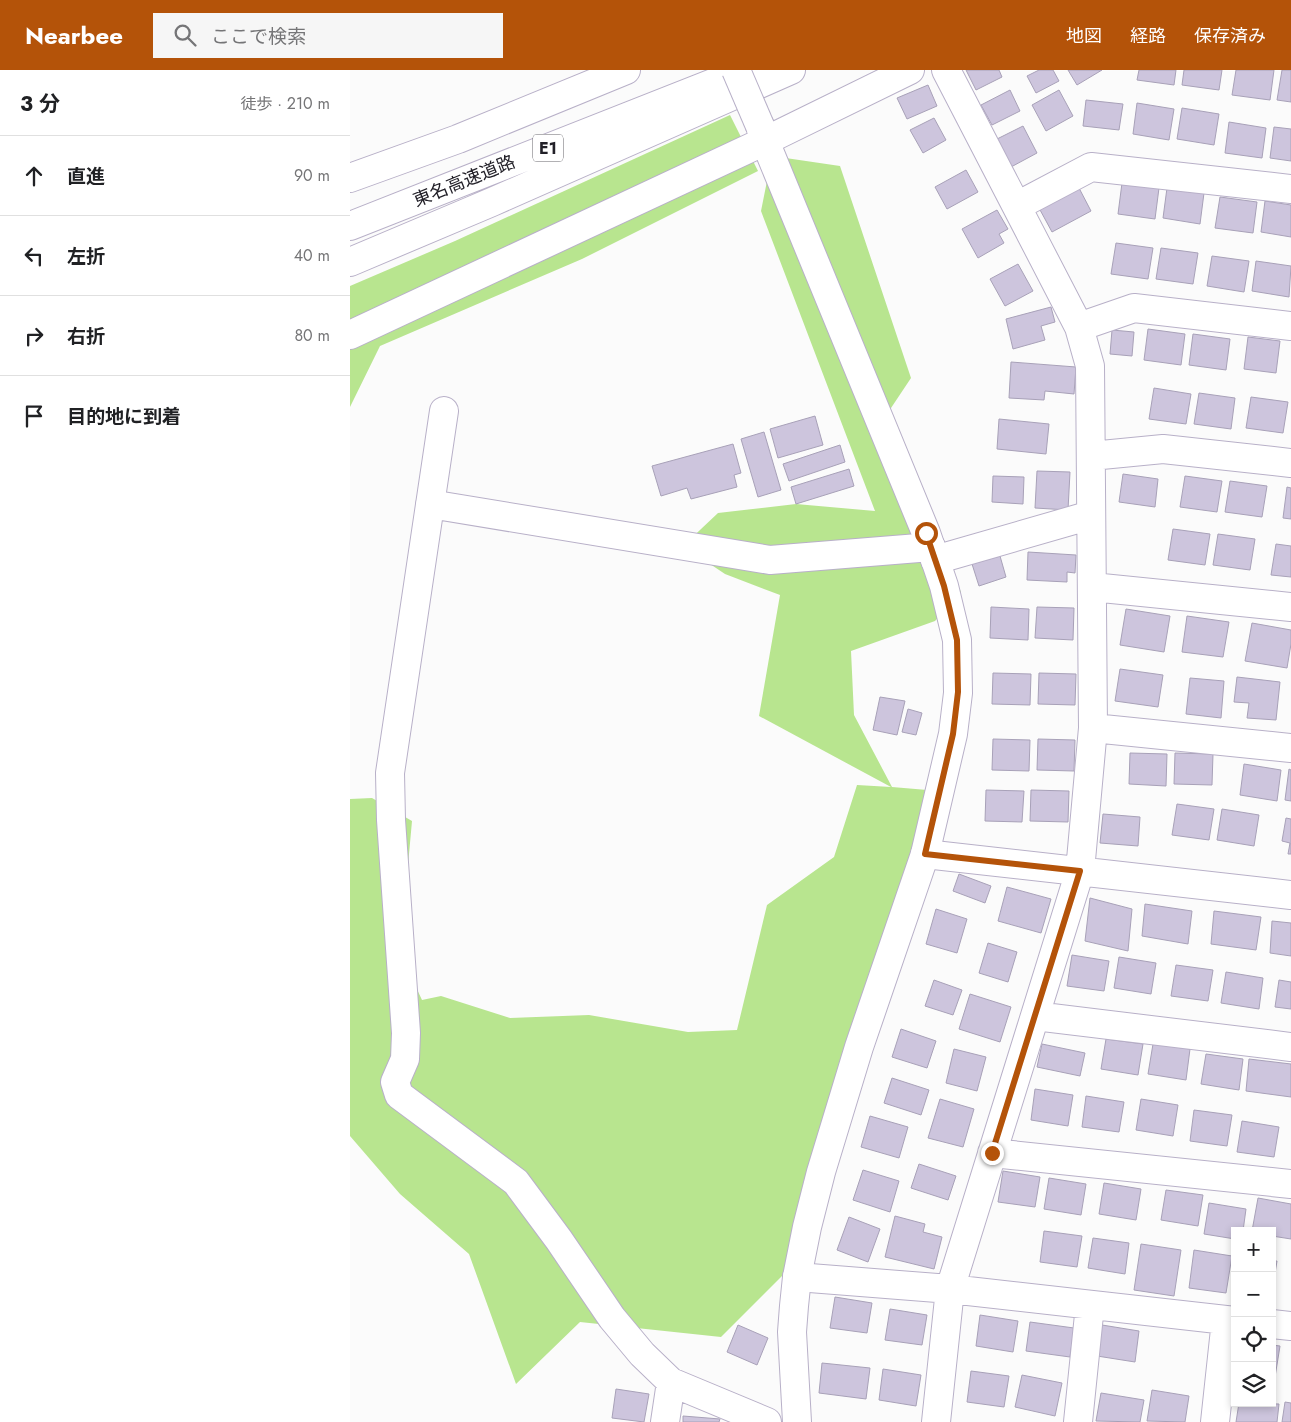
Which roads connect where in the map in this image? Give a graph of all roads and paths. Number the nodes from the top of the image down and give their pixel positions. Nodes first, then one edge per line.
1 (626, 70) edge
2 (736, 70) edge
3 (746, 70) edge
4 (791, 70) edge
5 (910, 70) edge
6 (946, 70) edge
7 (763, 133) junction
8 (350, 178) edge
9 (1291, 189) edge
10 (1016, 206) junction
11 (350, 226) edge
12 (350, 262) edge
13 (1291, 326) edge
14 (1078, 327) junction
15 (350, 335) edge
16 (444, 411) dead end
17 (1090, 456) junction
18 (1291, 463) edge
19 (430, 504) junction
20 (1091, 515) junction
21 (933, 554) junction
22 (1092, 587) junction
23 (1291, 607) edge
24 (1093, 728) junction
25 (1291, 748) edge
26 (925, 854) junction
27 (1080, 871) junction
28 (1291, 895) edge
29 (1035, 1016) junction
30 (1291, 1046) edge
31 (992, 1153) junction
32 (1291, 1184) edge
33 (797, 1277) junction
34 (950, 1289) junction
35 (1090, 1305) junction
36 (1230, 1320) edge
37 (1276, 1324) edge
38 (1291, 1326) edge
39 (671, 1382) junction
40 (665, 1422) edge
41 (767, 1422) edge
42 (797, 1422) edge
43 (936, 1422) edge
44 (1078, 1422) edge
45 (1215, 1422) edge

1 - 8 main road, E1
2 - 7 main road, bridge
3 - 11 main road, 東名高速道路 / E1
4 - 12 main road
5 - 7 main road
6 - 10 main road
7 - 15 main road
7 - 21 main road
9 - 10 main road
10 - 14 main road
13 - 14 main road
14 - 17 main road
16 - 19 main road
17 - 18 main road
17 - 20 main road
19 - 21 main road
19 - 39 main road
20 - 21 main road
20 - 22 main road
21 - 26 main road
22 - 23 main road
22 - 24 main road
24 - 25 main road
24 - 27 main road
26 - 27 main road
26 - 33 main road
27 - 28 main road
27 - 29 main road
29 - 30 main road
29 - 31 main road
31 - 32 main road
31 - 34 main road
33 - 34 main road
33 - 42 main road
34 - 35 main road
34 - 43 main road
35 - 36 main road
35 - 44 main road
36 - 45 main road
37 - 38 main road
39 - 40 main road
39 - 41 main road

